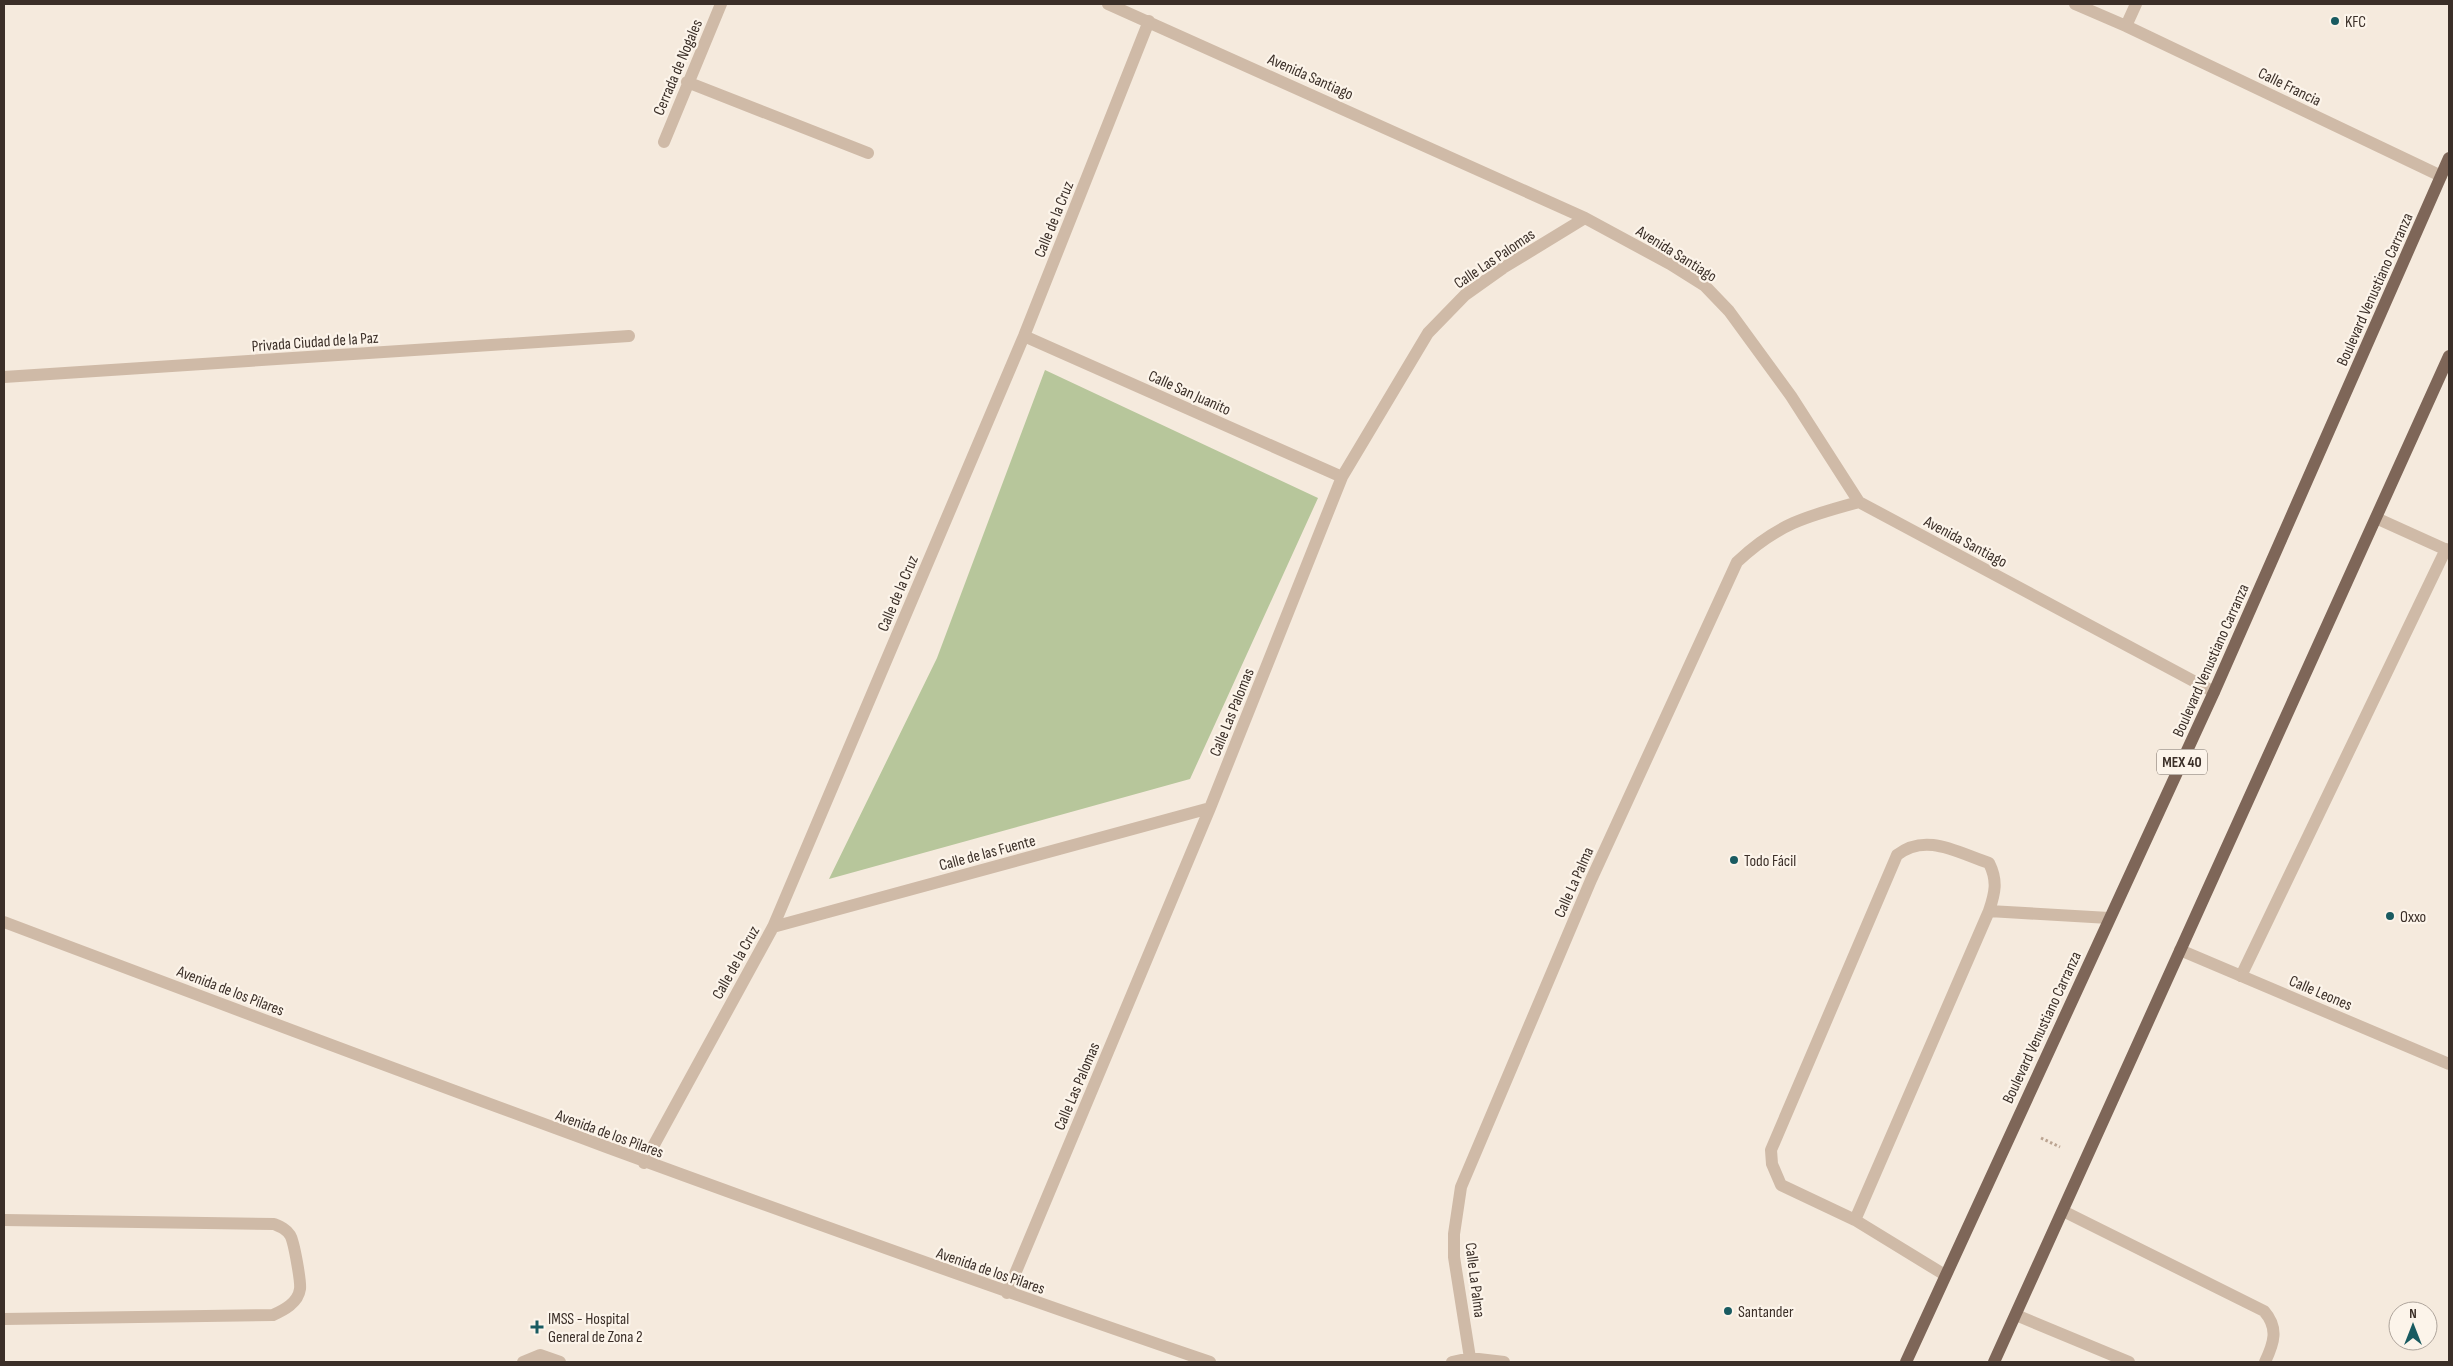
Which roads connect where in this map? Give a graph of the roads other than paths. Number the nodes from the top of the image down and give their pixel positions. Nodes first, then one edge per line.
1 (721, 4) edge
2 (1108, 4) edge
3 (2075, 4) edge
4 (2136, 4) edge
5 (1149, 21) junction
6 (2126, 26) junction
7 (687, 82) junction
8 (664, 142) dead end
9 (868, 153) dead end
10 (2449, 158) edge
11 (2441, 176) junction
12 (1586, 218) junction
13 (629, 336) dead end
14 (1024, 336) junction
15 (2449, 356) edge
16 (4, 377) edge
17 (1342, 477) junction
18 (1859, 502) junction
19 (2376, 518) junction
20 (2447, 550) edge
21 (2214, 692) junction
22 (1210, 808) junction
23 (1990, 911) junction
24 (2109, 918) junction
25 (4, 922) edge
26 (773, 927) junction
27 (2180, 950) junction
28 (2241, 976) junction
29 (2449, 1064) edge
30 (644, 1163) junction
31 (2063, 1211) junction
32 (4, 1220) edge
33 (1855, 1220) junction
34 (1945, 1275) junction
35 (1007, 1293) junction
36 (2016, 1315) junction
37 (4, 1319) edge
38 (1470, 1358) junction
39 (523, 1362) edge
40 (560, 1362) edge
41 (1210, 1362) edge
42 (1452, 1362) edge
43 (1504, 1362) edge
44 (1906, 1362) edge
45 (1994, 1362) edge
46 (2129, 1362) edge
47 (2265, 1362) edge

1 - 7 street, Cerrada de Nogales
2 - 5 street, Avenida Santiago
3 - 6 street, Calle Francia
4 - 6 street
5 - 12 street, Avenida Santiago
5 - 14 street, Calle de la Cruz
6 - 11 street, Calle Francia
7 - 8 street, Cerrada de Nogales
7 - 9 street
10 - 11 main road, Boulevard Venustiano Carranza / MEX 40
11 - 21 main road, Boulevard Venustiano Carranza / MEX 40
12 - 17 street, Calle Las Palomas
12 - 18 street, Avenida Santiago
13 - 16 street, Privada Ciudad de la Paz
14 - 17 street, Calle San Juanito
14 - 26 street, Calle de la Cruz
15 - 19 main road
17 - 22 street, Calle Las Palomas
18 - 21 street, Avenida Santiago
18 - 38 street, Calle La Palma
19 - 20 street
19 - 27 main road
20 - 28 street
21 - 24 main road, Boulevard Venustiano Carranza / MEX 40
22 - 26 street, Calle de las Fuente
22 - 35 street, Calle Las Palomas
23 - 24 street
23 - 33 street
23 - 33 street
24 - 34 main road, Boulevard Venustiano Carranza / MEX 40
25 - 30 street, Avenida de los Pilares
26 - 30 street, Calle de la Cruz
27 - 28 street, Calle Leones
27 - 31 main road
28 - 29 street, Calle Leones
30 - 35 street, Avenida de los Pilares
31 - 36 main road
31 - 47 street
32 - 37 street
33 - 34 street
34 - 44 main road, Boulevard Venustiano Carranza / MEX 40
35 - 41 street, Avenida de los Pilares
36 - 45 main road
36 - 46 street
38 - 42 street
38 - 43 street
39 - 40 street

